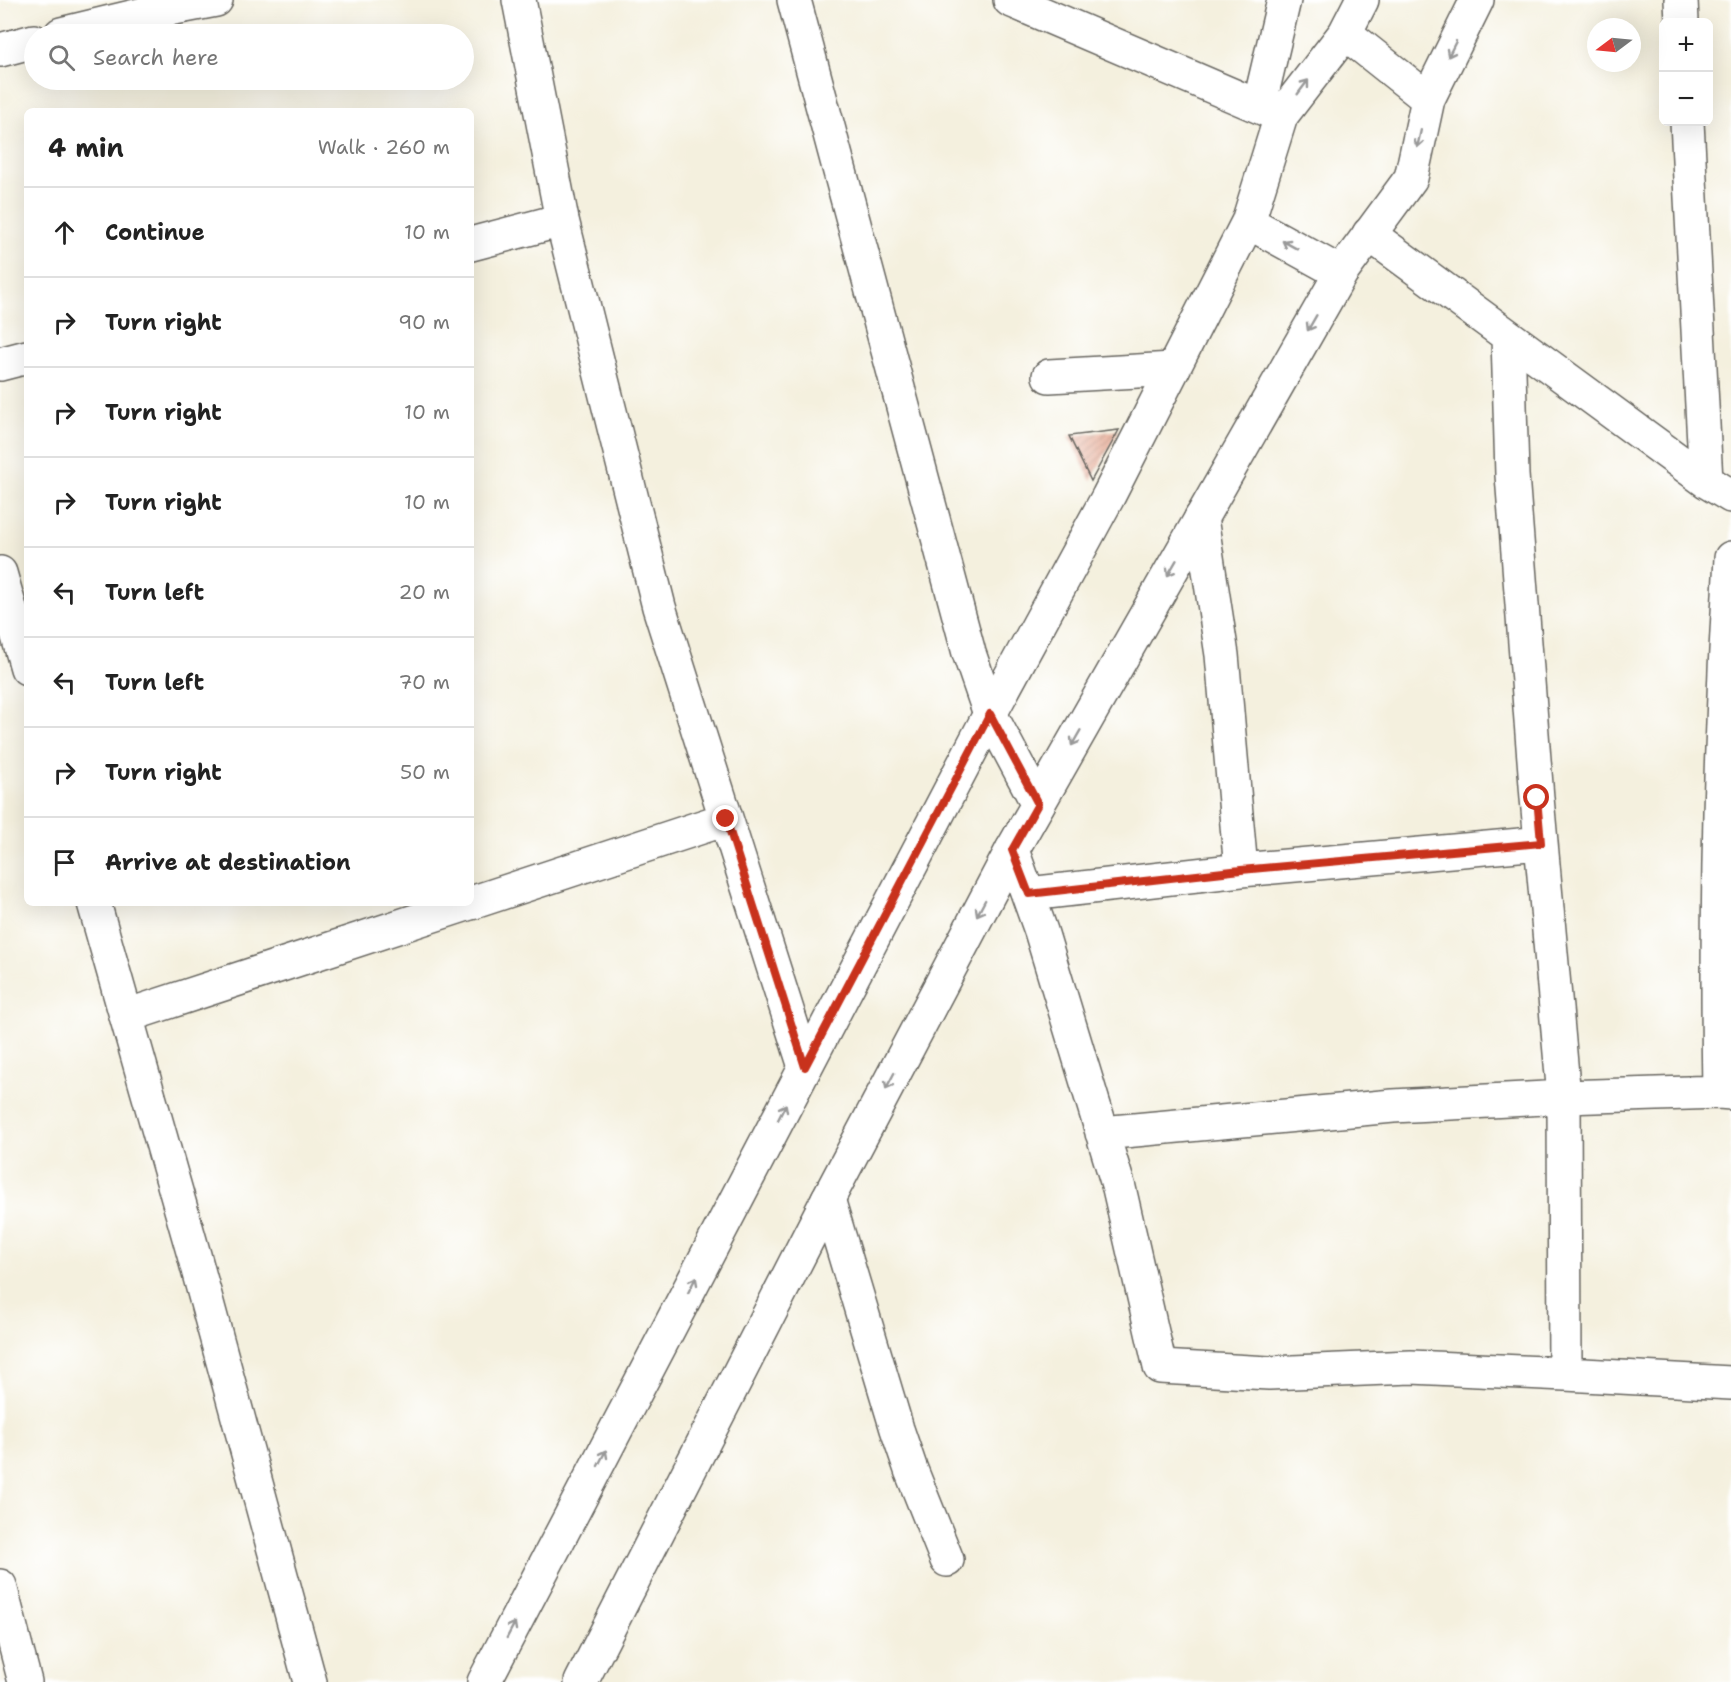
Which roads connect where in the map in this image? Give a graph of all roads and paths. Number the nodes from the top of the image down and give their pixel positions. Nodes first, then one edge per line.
1 (216, 0) edge
2 (519, 0) edge
3 (794, 0) edge
4 (1010, 0) edge
5 (1284, 0) edge
6 (1362, 0) edge
7 (1477, 0) edge
8 (1681, 0) edge
9 (147, 6) edge
10 (1682, 18) edge
11 (92, 24) edge
12 (1345, 33) junction
13 (24, 44) edge
14 (0, 50) edge
15 (1428, 99) junction
16 (1270, 111) junction
17 (1687, 126) edge
18 (562, 220) junction
19 (1248, 222) junction
20 (1369, 234) junction
21 (474, 243) edge
22 (1341, 273) junction
23 (1508, 337) junction
24 (24, 358) edge
25 (0, 364) edge
26 (1173, 369) junction
27 (1049, 376) dead end
28 (1719, 489) edge
29 (1201, 518) junction
30 (1731, 558) edge
31 (0, 573) edge
32 (24, 657) edge
33 (990, 714) junction
34 (1038, 804) junction
35 (726, 819) junction
36 (1541, 843) junction
37 (1012, 850) junction
38 (1241, 870) junction
39 (1029, 894) junction
40 (474, 902) edge
41 (95, 906) edge
42 (450, 906) edge
43 (429, 909) edge
44 (126, 1016) junction
45 (805, 1067) junction
46 (1725, 1092) edge
47 (1564, 1096) junction
48 (1102, 1132) junction
49 (828, 1199) junction
50 (1565, 1374) junction
51 (1731, 1383) edge
52 (947, 1560) dead end
53 (0, 1586) edge
54 (25, 1682) edge
55 (310, 1682) edge
56 (484, 1682) edge
57 (581, 1682) edge

1 - 9 street
2 - 18 street
3 - 33 street
4 - 16 street
5 - 16 street
6 - 12 street
7 -> 15 street
8 - 10 street
9 - 11 street
12 - 15 street
16 -> 12 street
13 - 14 street
15 -> 20 street
16 - 19 street
17 - 28 street
18 - 21 street
18 - 35 street
22 -> 19 street
19 - 26 street
20 - 22 street
20 - 23 street
22 -> 29 street
23 - 28 street
23 - 36 street
24 - 25 street
26 - 27 street
26 - 33 street
29 -> 34 street
29 - 38 street
30 - 46 street
31 - 32 street
33 - 34 street
33 - 45 street
34 - 37 street
35 - 40 street
35 - 45 street
36 - 38 street
36 - 47 street
37 - 39 street
37 -> 49 street
38 - 39 street
39 - 48 street
41 - 44 street
42 - 43 street
43 - 44 street
44 - 55 street
56 -> 45 street
46 - 47 street
47 - 48 street
47 - 50 street
48 - 50 street
49 - 52 street
49 - 57 street
50 - 51 street
53 - 54 street

